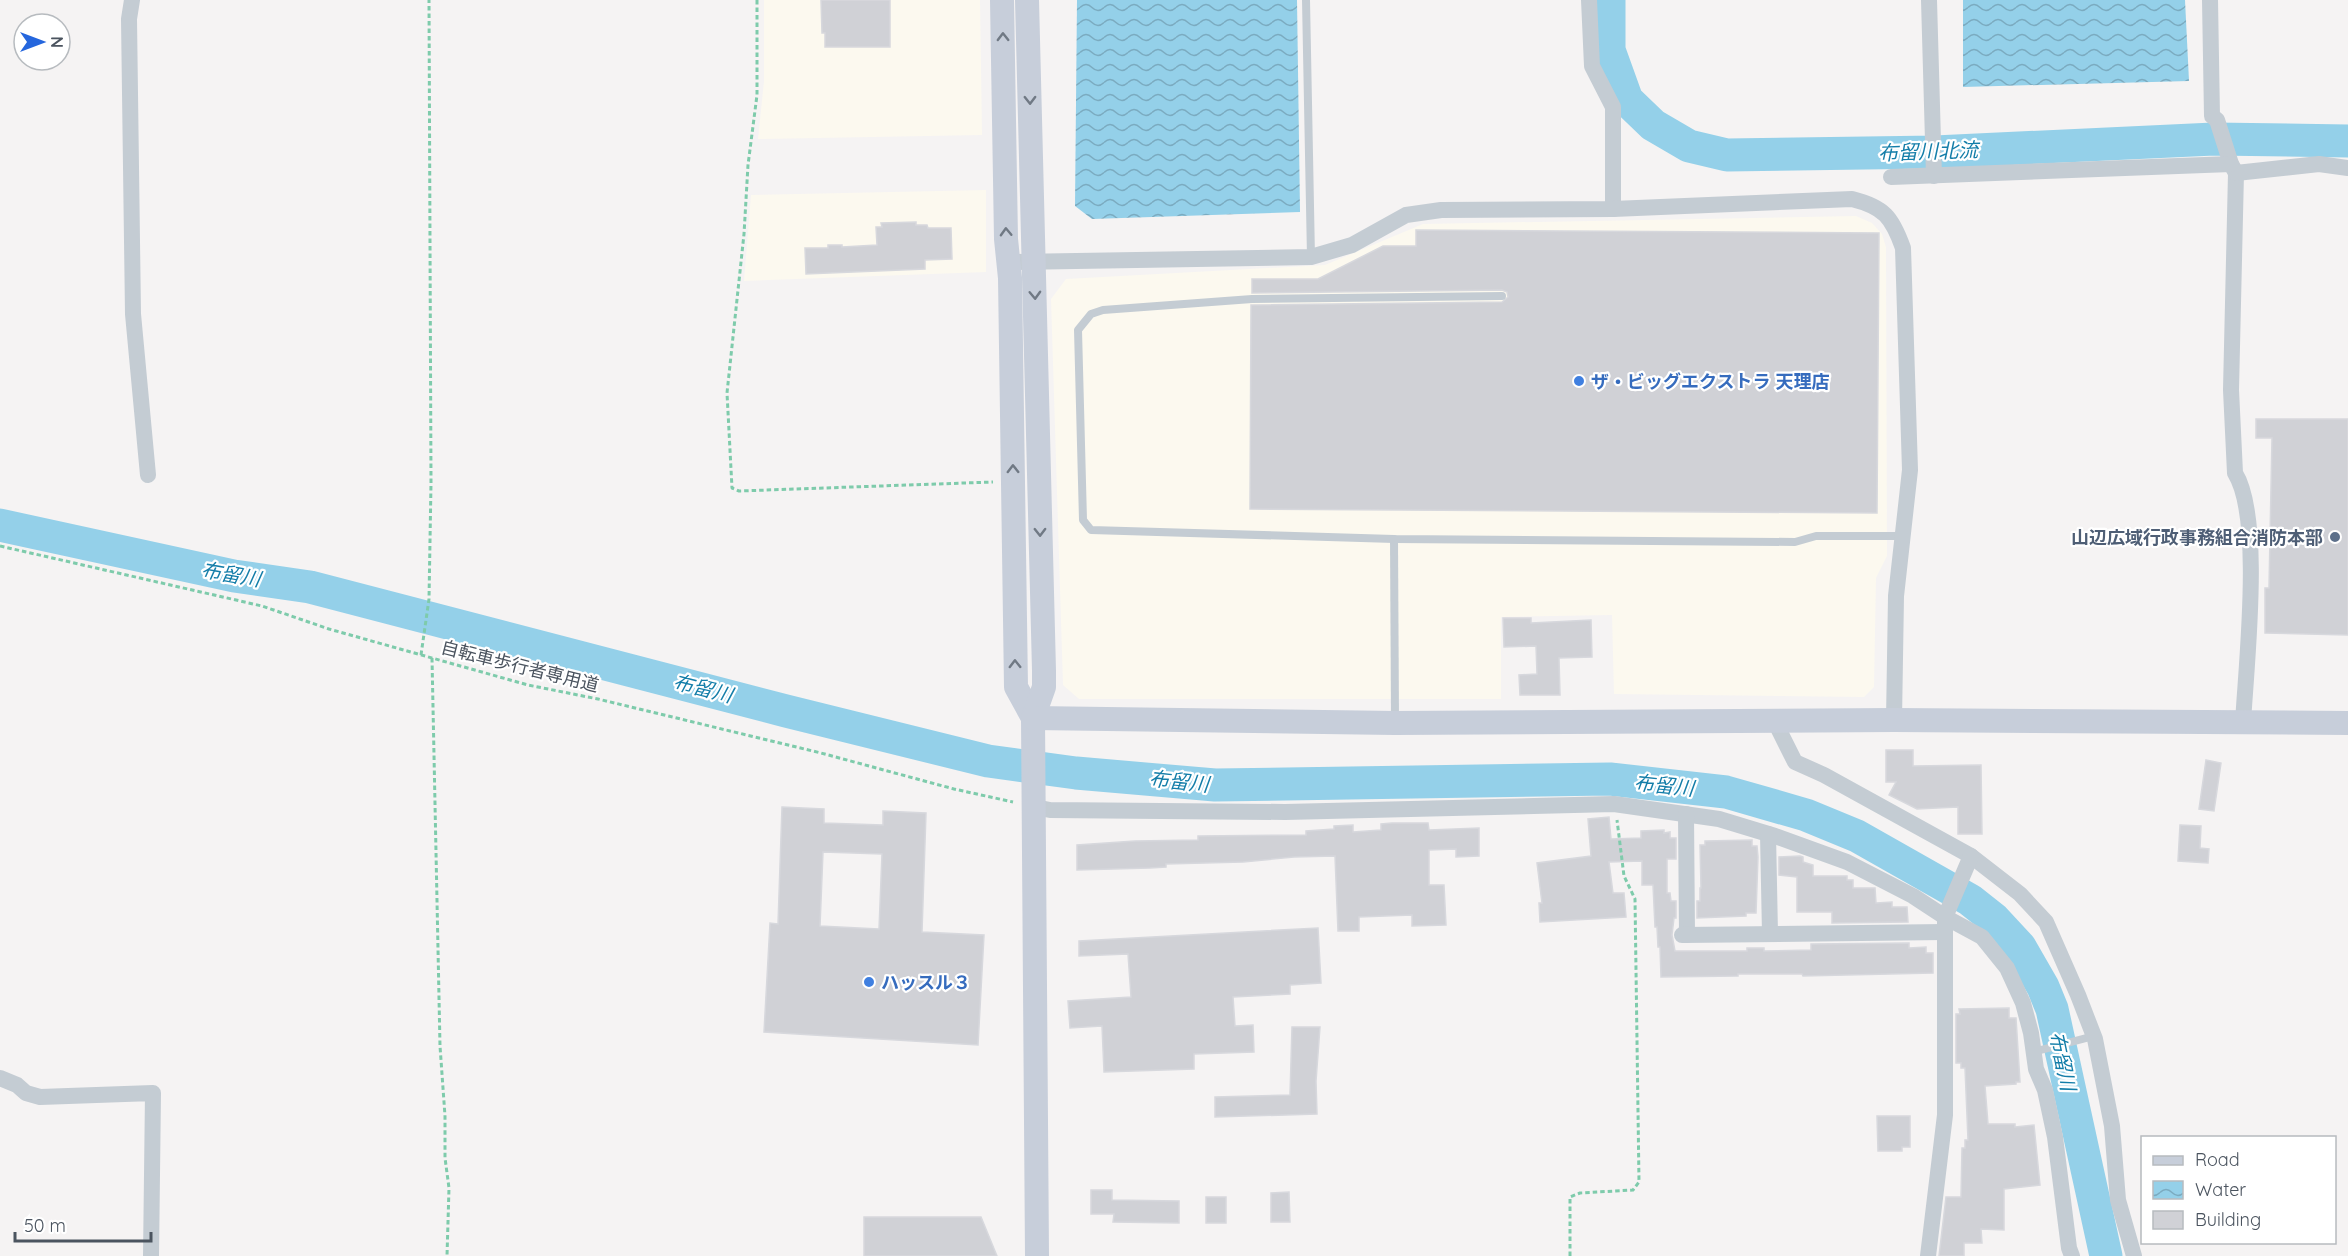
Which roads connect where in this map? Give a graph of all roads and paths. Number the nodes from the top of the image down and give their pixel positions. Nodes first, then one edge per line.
1 (132, 0) edge
2 (429, 0) edge
3 (758, 0) edge
4 (1002, 0) edge
5 (1027, 0) edge
6 (1306, 0) edge
7 (1589, 0) edge
8 (1929, 0) edge
9 (2210, 0) edge
10 (2233, 166) junction
11 (2348, 168) edge
12 (1934, 176) junction
13 (1892, 177) dead end
14 (1613, 209) junction
15 (1311, 257) junction
16 (1009, 262) junction
17 (1033, 262) junction
18 (1502, 296) dead end
19 (148, 475) dead end
20 (1013, 481) junction
21 (1903, 536) junction
22 (1394, 539) junction
23 (0, 546) edge
24 (421, 655) junction
25 (432, 658) junction
26 (1894, 720) junction
27 (1775, 722) junction
28 (1395, 723) junction
29 (2243, 723) junction
30 (2348, 723) edge
31 (1033, 724) junction
32 (1034, 800) junction
33 (1614, 804) junction
34 (1686, 814) junction
35 (1768, 834) junction
36 (1969, 861) junction
37 (1946, 920) junction
38 (1770, 934) junction
39 (2092, 1037) junction
40 (2035, 1051) junction
41 (0, 1078) edge
42 (152, 1256) edge
43 (447, 1256) edge
44 (1037, 1256) edge
45 (1570, 1256) edge
46 (1929, 1256) edge
47 (2072, 1256) edge
48 (2134, 1256) edge

1 - 19 street
2 - 24 path
3 - 20 path
16 -> 4 street
5 -> 17 street
6 - 15 lane
7 - 14 street
8 - 12 street
9 - 10 street
10 - 11 street
10 - 12 street
10 - 29 street
12 - 13 street
14 - 15 street
14 - 21 street
15 - 17 street
16 - 17 street
20 -> 16 street
17 -> 31 street
18 - 22 lane
31 -> 20 street
21 - 22 lane
21 - 26 street
22 - 28 lane
23 - 24 path, 自転車歩行者専用道
24 - 25 path, 自転車歩行者専用道
25 - 32 path, 自転車歩行者専用道
25 - 43 path
26 - 27 street
26 - 29 street
27 - 28 street
27 - 36 street
28 - 31 street
29 - 30 street
31 - 32 street
32 - 33 street
32 - 44 street
33 - 34 street
33 - 45 path
34 - 35 street
34 - 38 street
35 - 37 street
35 - 38 street
36 - 37 street
36 - 39 street
37 - 38 street
37 - 40 street
37 - 46 street
39 - 40 lane
39 - 48 street
40 - 47 street
41 - 42 street

